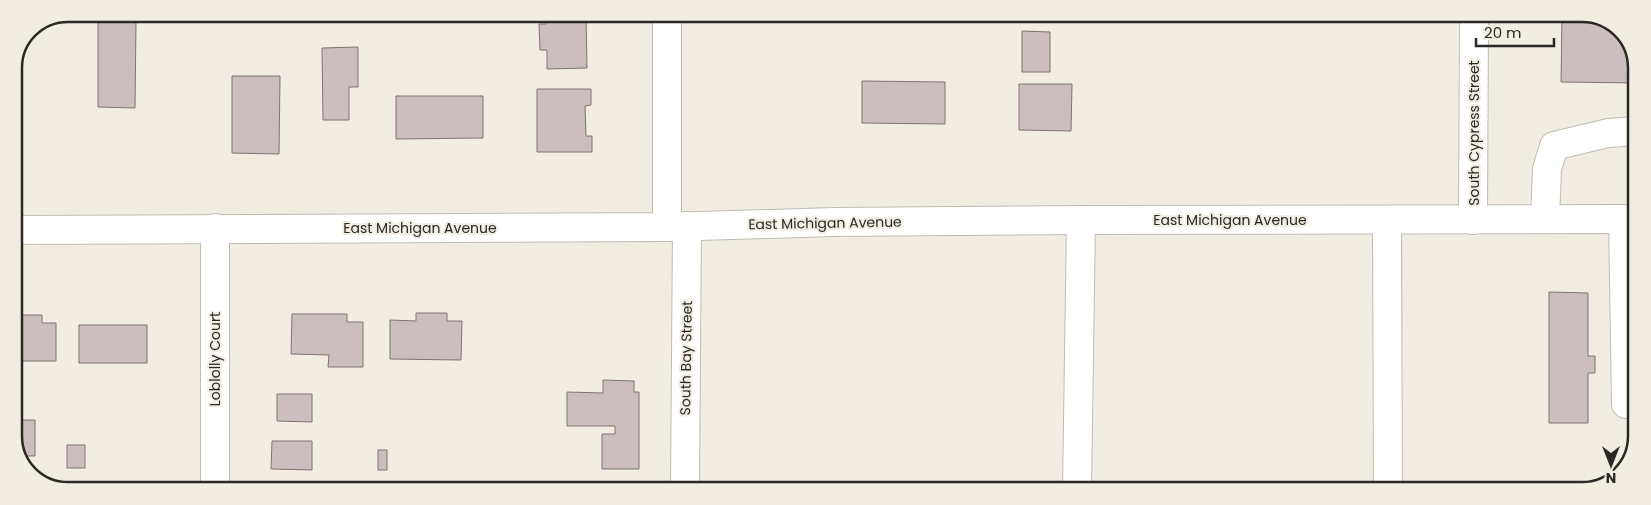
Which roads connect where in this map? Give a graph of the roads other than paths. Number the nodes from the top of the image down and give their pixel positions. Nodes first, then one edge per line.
1 (667, 22) edge
2 (1474, 22) edge
3 (1628, 131) edge
4 (1546, 219) junction
5 (1628, 219) edge
6 (1081, 220) junction
7 (1387, 220) junction
8 (1473, 220) junction
9 (677, 226) junction
10 (215, 228) junction
11 (22, 230) edge
12 (1628, 356) edge
13 (1626, 404) dead end
14 (215, 482) edge
15 (685, 482) edge
16 (1078, 482) edge
17 (1388, 482) edge

1 - 9 street, South Bay Street
2 - 8 street, South Cypress Street
3 - 4 street
4 - 5 street, East Michigan Avenue
4 - 8 street, East Michigan Avenue
6 - 7 street, East Michigan Avenue
6 - 9 street, East Michigan Avenue
6 - 16 street
7 - 8 street, East Michigan Avenue
7 - 17 street
9 - 10 street, East Michigan Avenue
9 - 15 street, South Bay Street
10 - 11 street, East Michigan Avenue
10 - 14 street, Loblolly Court
12 - 13 street

